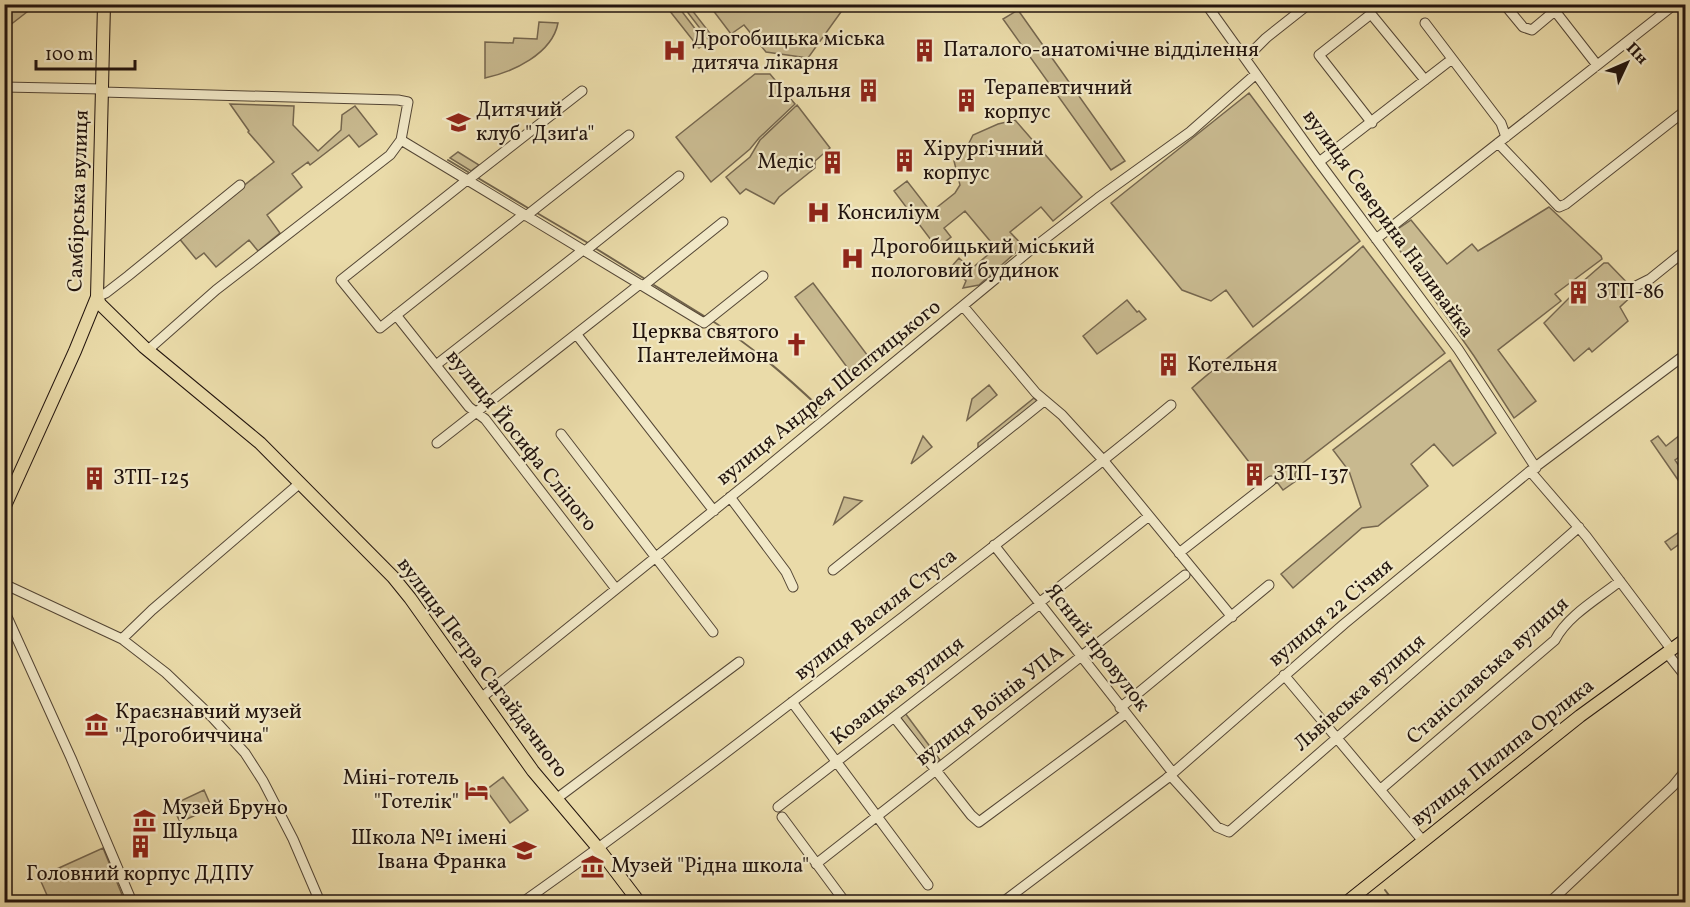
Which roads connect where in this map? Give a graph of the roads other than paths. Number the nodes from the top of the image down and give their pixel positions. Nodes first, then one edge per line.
1 (104, 4) edge
2 (1206, 4) edge
3 (1310, 4) edge
4 (1504, 4) edge
5 (1675, 4) edge
6 (1559, 8) edge
7 (1425, 23) dead end
8 (1246, 58) junction
9 (1452, 59) junction
10 (1596, 65) junction
11 (1256, 74) junction
12 (1425, 80) junction
13 (4, 87) edge
14 (102, 90) junction
15 (582, 91) dead end
16 (1686, 110) edge
17 (1372, 123) junction
18 (629, 135) dead end
19 (401, 140) junction
20 (1502, 140) junction
21 (1319, 162) junction
22 (679, 176) dead end
23 (468, 180) junction
24 (240, 185) dead end
25 (525, 215) junction
26 (723, 222) dead end
27 (1376, 239) junction
28 (584, 250) junction
29 (1686, 250) edge
30 (762, 276) dead end
31 (641, 285) junction
32 (1636, 286) dead end
33 (97, 297) junction
34 (963, 306) junction
35 (396, 315) junction
36 (577, 335) junction
37 (148, 350) junction
38 (1686, 354) edge
39 (436, 365) junction
40 (1044, 401) junction
41 (1171, 405) dead end
42 (477, 413) junction
43 (561, 434) dead end
44 (437, 443) dead end
45 (1104, 461) junction
46 (1533, 470) junction
47 (1271, 481) dead end
48 (300, 483) junction
49 (730, 497) junction
50 (4, 508) edge
51 (714, 511) junction
52 (1149, 516) junction
53 (1579, 527) junction
54 (994, 545) junction
55 (1179, 553) junction
56 (656, 557) junction
57 (832, 570) dead end
58 (1185, 574) dead end
59 (1620, 581) junction
60 (4, 584) edge
61 (1269, 585) dead end
62 (793, 586) dead end
63 (616, 590) junction
64 (1039, 604) junction
65 (4, 610) edge
66 (1232, 617) junction
67 (713, 632) dead end
68 (122, 639) junction
69 (1686, 639) edge
70 (1669, 651) junction
71 (1081, 657) junction
72 (739, 662) dead end
73 (1284, 675) junction
74 (1686, 677) edge
75 (481, 698) junction
76 (792, 702) junction
77 (1123, 711) junction
78 (894, 717) junction
79 (1336, 737) junction
80 (836, 762) junction
81 (1686, 770) edge
82 (936, 771) junction
83 (1172, 774) junction
84 (1381, 789) junction
85 (556, 799) junction
86 (778, 807) dead end
87 (782, 817) dead end
88 (876, 818) junction
89 (1423, 841) junction
90 (598, 848) junction
91 (816, 864) junction
92 (928, 885) dead end
93 (132, 903) edge
94 (320, 903) edge
95 (523, 903) edge
96 (639, 903) edge
97 (845, 903) edge
98 (1003, 903) edge
99 (1347, 903) edge
100 (1550, 903) edge

1 - 14 main road, Самбірська вулиця
2 - 8 street, вулиця Северина Наливайка
3 - 8 street
4 - 6 street
5 - 10 street
6 - 10 street
7 - 9 street
8 - 11 street, вулиця Северина Наливайка
9 - 12 street
9 - 20 street
10 - 20 street
11 - 21 street, вулиця Северина Наливайка
11 - 34 street, вулиця Андрея Шептицького
12 - 17 street
12 - 17 street
13 - 14 street
14 - 19 street, Самбірська вулиця
14 - 33 main road, Самбірська вулиця
15 - 23 street
16 - 20 street
17 - 21 street
18 - 25 street
19 - 23 street
19 - 37 street
20 - 27 street
21 - 27 street, вулиця Северина Наливайка
22 - 28 street
23 - 25 street
23 - 35 street
24 - 33 street
25 - 28 street
25 - 35 street
26 - 31 street
27 - 46 street, вулиця Северина Наливайка
28 - 31 street
28 - 39 street
29 - 32 street
30 - 31 street
31 - 36 street
33 - 37 main road, вулиця Петра Сагайдачного
33 - 50 main road, Самбірська вулиця
34 - 40 street
34 - 49 street, вулиця Андрея Шептицького
35 - 39 street, вулиця Йосифа Сліпого
36 - 42 street
36 - 51 street
37 - 48 main road, вулиця Петра Сагайдачного
38 - 46 street, вулиця 22 Січня
39 - 42 street, вулиця Йосифа Сліпого
40 - 45 street
40 - 57 street
41 - 45 street, вулиця Василя Стуса
42 - 44 street
42 - 63 street, вулиця Йосифа Сліпого
43 - 56 street
45 - 52 street
45 - 54 street, вулиця Василя Стуса
46 - 53 street, вулиця Северина Наливайка
46 - 73 street, вулиця 22 Січня
47 - 55 street
48 - 68 street
48 - 75 main road, вулиця Петра Сагайдачного
49 - 51 street, вулиця Андрея Шептицького
49 - 62 street
51 - 56 street, вулиця Андрея Шептицького
52 - 55 street
52 - 64 street, Козацька вулиця
53 - 59 street, вулиця Северина Наливайка
53 - 79 street, Львівська вулиця
54 - 64 street, Ясний провулок
54 - 76 street, вулиця Василя Стуса
55 - 66 street
56 - 63 street, вулиця Андрея Шептицького
56 - 67 street
58 - 71 street, вулиця Воїнів УПА
59 - 70 street, вулиця Северина Наливайка
59 - 84 street, Станіславська вулиця
60 - 68 street
61 - 66 street
63 - 75 street, вулиця Андрея Шептицького
64 - 71 street, Ясний провулок
64 - 78 street, Козацька вулиця
65 - 93 street
66 - 77 street
68 - 94 street
69 - 70 main road, вулиця Пилипа Орлика
70 - 74 street, вулиця Северина Наливайка
70 - 89 main road, вулиця Пилипа Орлика
71 - 77 street, Ясний провулок
71 - 82 street, вулиця Воїнів УПА
72 - 85 street
73 - 79 street
73 - 83 street, вулиця 22 Січня
75 - 85 main road, вулиця Петра Сагайдачного
76 - 80 street
76 - 90 street, вулиця Василя Стуса
77 - 82 street
77 - 83 street, Ясний провулок
78 - 80 street, Козацька вулиця
78 - 82 street
79 - 83 street, Львівська вулиця
79 - 84 street
80 - 86 street, Козацька вулиця
80 - 88 street
81 - 100 street
82 - 88 street, вулиця Воїнів УПА
83 - 98 street, вулиця 22 Січня
84 - 89 street
85 - 90 main road, вулиця Петра Сагайдачного
87 - 91 street
88 - 91 street, вулиця Воїнів УПА
88 - 92 street
89 - 99 main road, вулиця Пилипа Орлика
90 - 95 street, вулиця Василя Стуса
90 - 96 main road, вулиця Петра Сагайдачного
91 - 97 street

